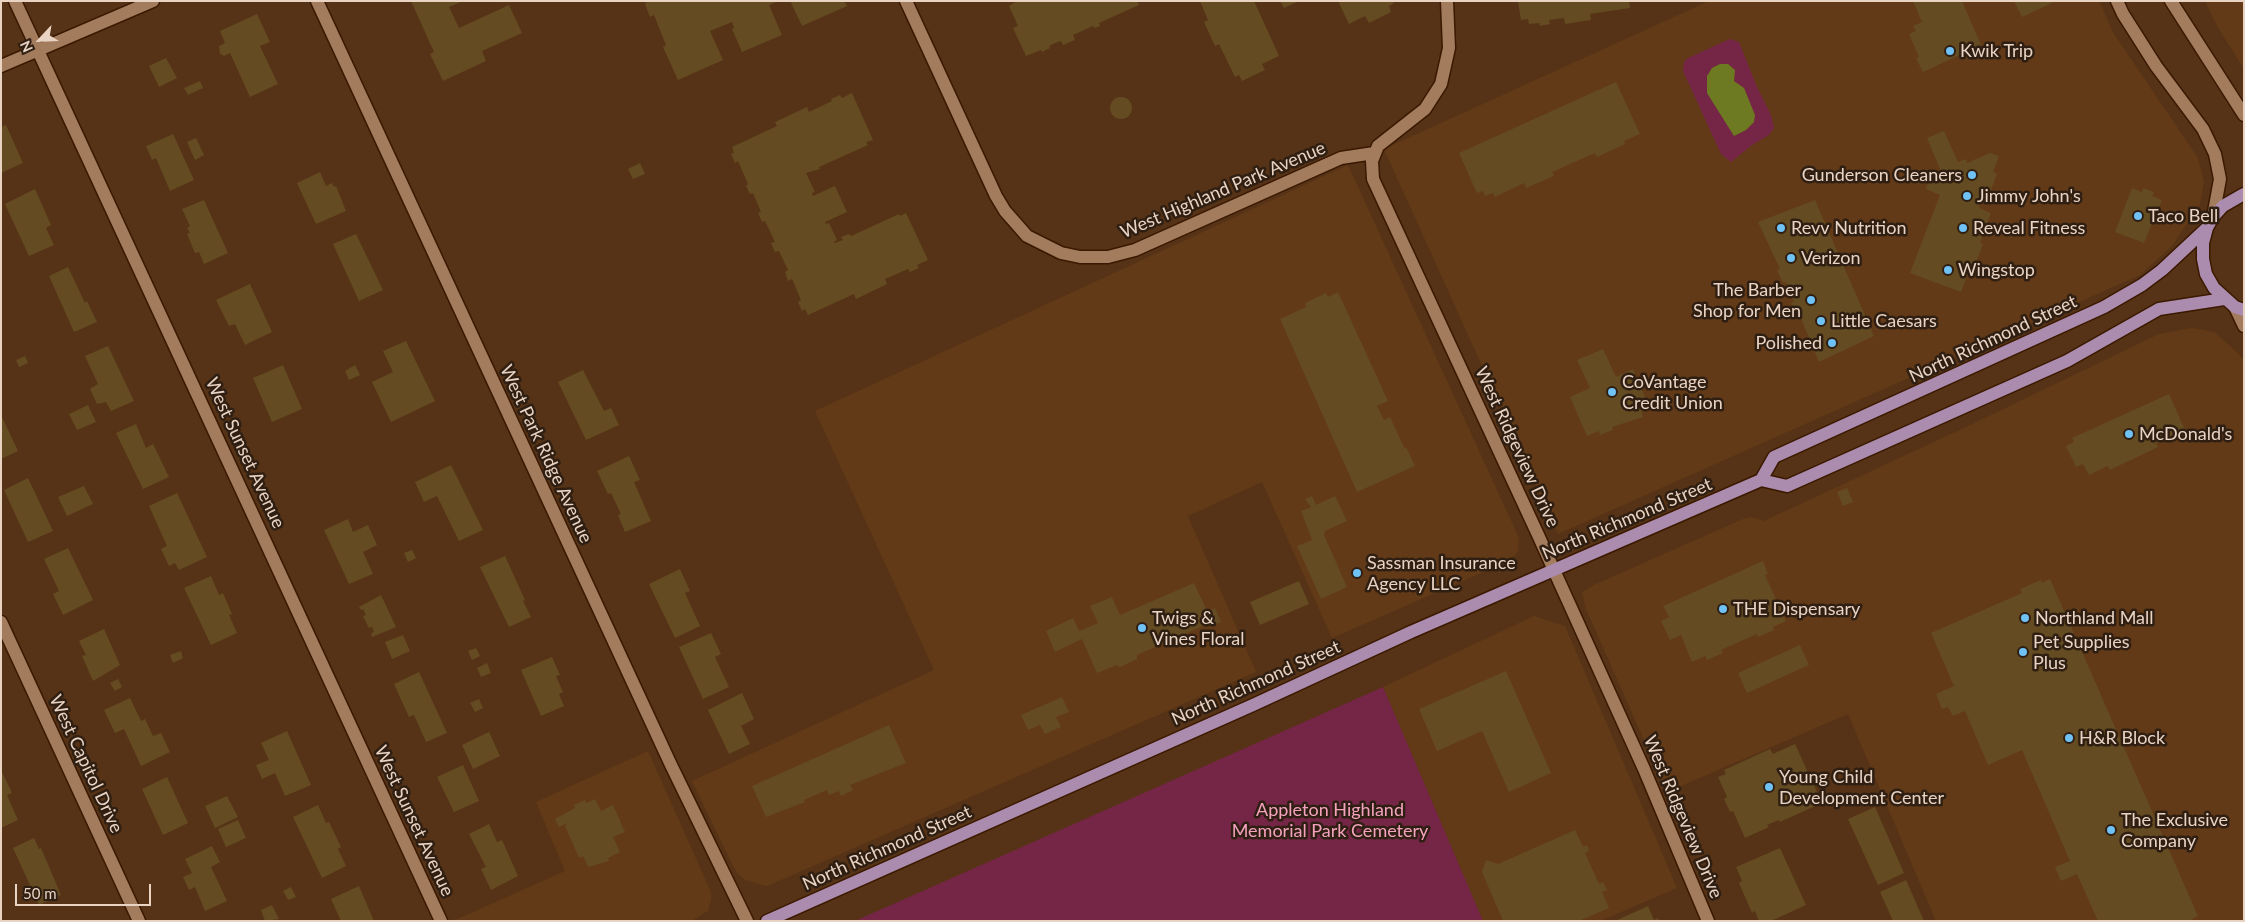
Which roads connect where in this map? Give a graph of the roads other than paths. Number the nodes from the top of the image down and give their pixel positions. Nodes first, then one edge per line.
1 (15, 1) edge
2 (152, 1) edge
3 (317, 1) edge
4 (906, 1) edge
5 (1447, 1) edge
6 (2118, 1) edge
7 (2171, 1) edge
8 (38, 50) junction
9 (1, 66) edge
10 (2244, 115) edge
11 (1374, 153) junction
12 (2244, 194) edge
13 (2210, 223) junction
14 (2234, 305) edge
15 (2244, 326) edge
16 (1761, 480) junction
17 (1554, 570) junction
18 (1, 622) edge
19 (139, 921) edge
20 (441, 921) edge
21 (747, 921) edge
22 (767, 921) edge
23 (1708, 921) edge

1 - 8 street, West Sunset Avenue
2 - 8 street
3 - 21 street, West Park Ridge Avenue
4 - 11 street, West Highland Park Avenue
5 - 11 street
6 - 13 street
7 - 10 street
8 - 9 street
8 - 20 street, West Sunset Avenue
11 - 17 street, West Ridgeview Drive
12 - 13 main road, North Richmond Street
13 - 14 main road
13 - 16 main road, North Richmond Street
14 - 15 street
14 - 16 main road
16 - 17 main road, North Richmond Street
17 - 22 main road, North Richmond Street
17 - 23 street, West Ridgeview Drive
18 - 19 street, West Capitol Drive

